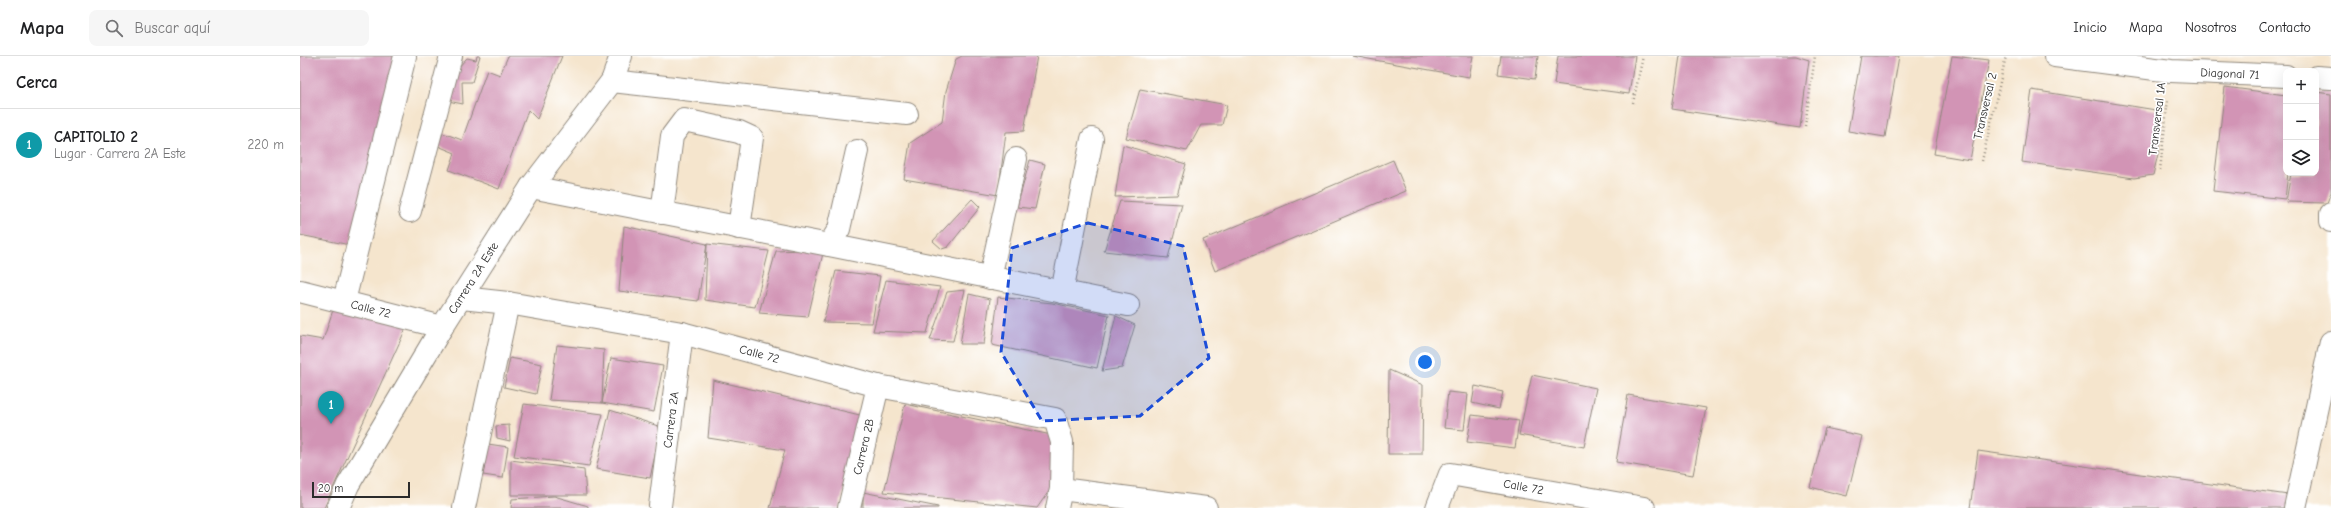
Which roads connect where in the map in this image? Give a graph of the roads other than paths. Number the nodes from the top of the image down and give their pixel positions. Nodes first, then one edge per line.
1 (405, 56) edge
2 (451, 56) edge
3 (622, 56) edge
4 (2055, 56) edge
5 (2283, 76) edge
6 (2319, 77) edge
7 (2331, 78) edge
8 (612, 81) junction
9 (907, 114) dead end
10 (1092, 139) dead end
11 (857, 151) dead end
12 (1016, 159) dead end
13 (531, 187) junction
14 (410, 212) dead end
15 (662, 213) junction
16 (2331, 214) edge
17 (2331, 221) edge
18 (739, 228) junction
19 (829, 246) junction
20 (990, 278) junction
21 (300, 291) edge
22 (1062, 292) junction
23 (462, 298) junction
24 (344, 301) junction
25 (508, 303) junction
26 (1128, 305) dead end
27 (442, 327) junction
28 (682, 333) junction
29 (2331, 342) edge
30 (878, 386) junction
31 (1059, 498) edge
32 (660, 506) dead end
33 (338, 508) edge
34 (464, 508) edge
35 (849, 508) edge
36 (1206, 508) edge
37 (1437, 508) edge
38 (1642, 508) edge
39 (2295, 508) edge

1 - 24 street
2 - 14 street
3 - 8 street, Carrera 2A Este
4 - 5 street, Diagonal 71
6 - 7 street
8 - 9 street
8 - 13 street, Carrera 2A Este
10 - 22 street
11 - 19 street
12 - 20 street
13 - 15 street
13 - 23 street, Carrera 2A Este
15 - 18 street
15 - 18 street
16 - 17 street
18 - 19 street
19 - 20 street
20 - 22 street
21 - 24 street, Calle 72
22 - 26 street
23 - 25 street, Calle 72
23 - 27 street, Carrera 2A Este
24 - 27 street, Calle 72
25 - 28 street, Calle 72
25 - 34 street
27 - 33 street, Carrera 2A Este
28 - 30 street, Calle 72
28 - 32 street, Carrera 2A
29 - 39 street
30 - 31 street, Calle 72
30 - 35 street, Carrera 2B
31 - 36 street
37 - 38 street, Calle 72

